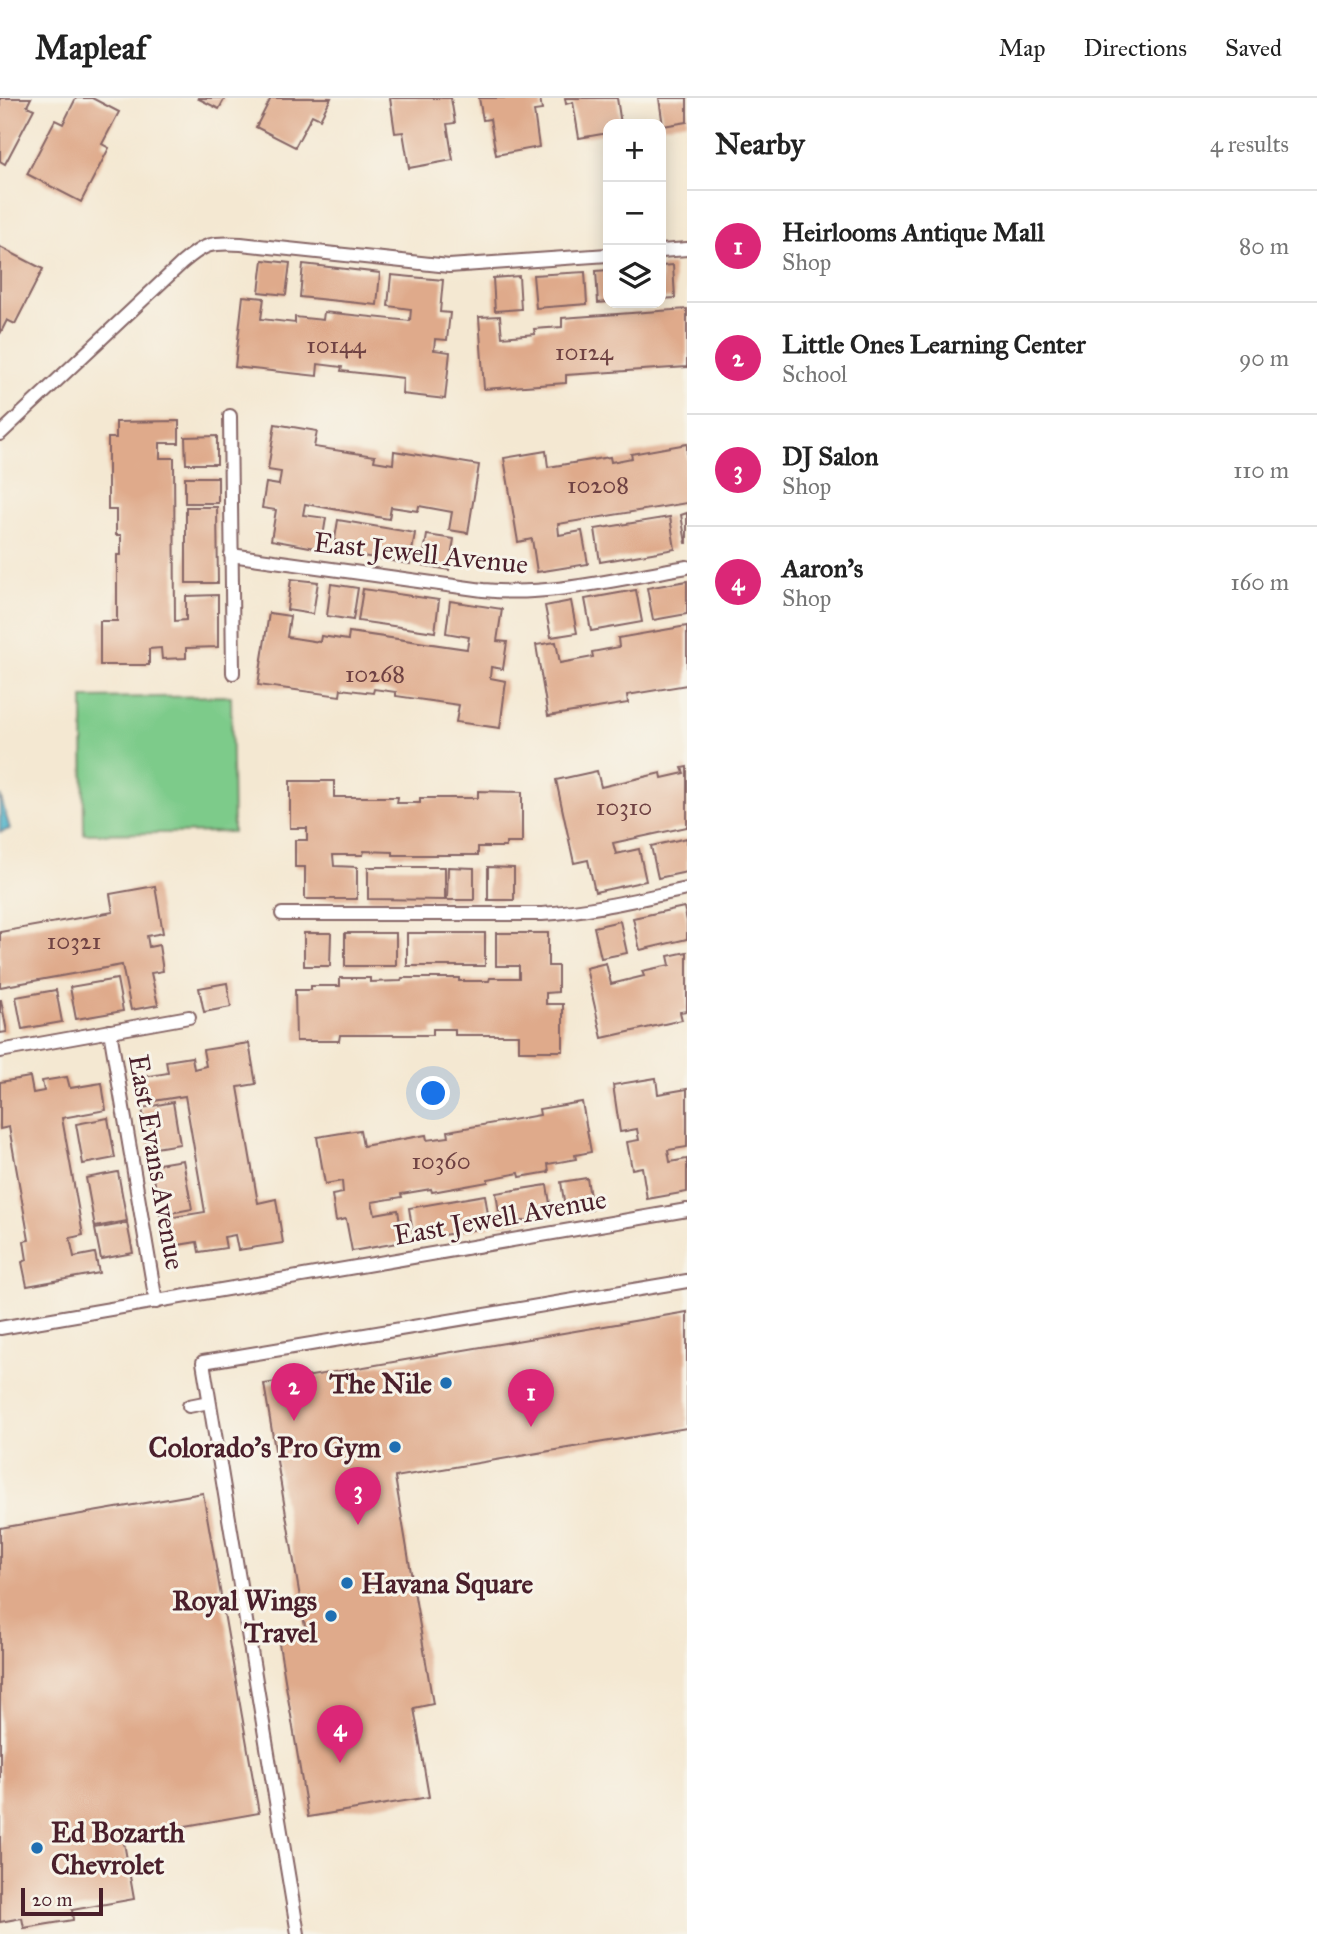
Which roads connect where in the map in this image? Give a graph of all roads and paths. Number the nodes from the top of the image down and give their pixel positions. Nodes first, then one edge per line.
1 (687, 249) edge
2 (666, 251) edge
3 (603, 255) edge
4 (230, 416) dead end
5 (2, 433) edge
6 (231, 555) junction
7 (687, 567) edge
8 (233, 673) dead end
9 (687, 889) edge
10 (282, 914) dead end
11 (189, 1017) dead end
12 (110, 1031) junction
13 (0, 1051) edge
14 (687, 1210) edge
15 (322, 1272) joint
16 (687, 1281) edge
17 (156, 1302) junction
18 (0, 1328) edge
19 (209, 1402) junction
20 (189, 1406) dead end
21 (298, 1934) edge

1 - 2 lane
3 - 5 lane
4 - 6 lane
6 - 7 lane, East Jewell Avenue
6 - 8 lane
9 - 10 lane
11 - 12 lane, East Evans Avenue
12 - 13 lane, East Evans Avenue
12 - 17 lane, East Evans Avenue
14 - 15 lane, East Jewell Avenue
15 - 17 lane, East Evans Avenue
16 - 19 lane
17 - 18 lane, East Evans Avenue
19 - 20 lane
19 - 21 lane

